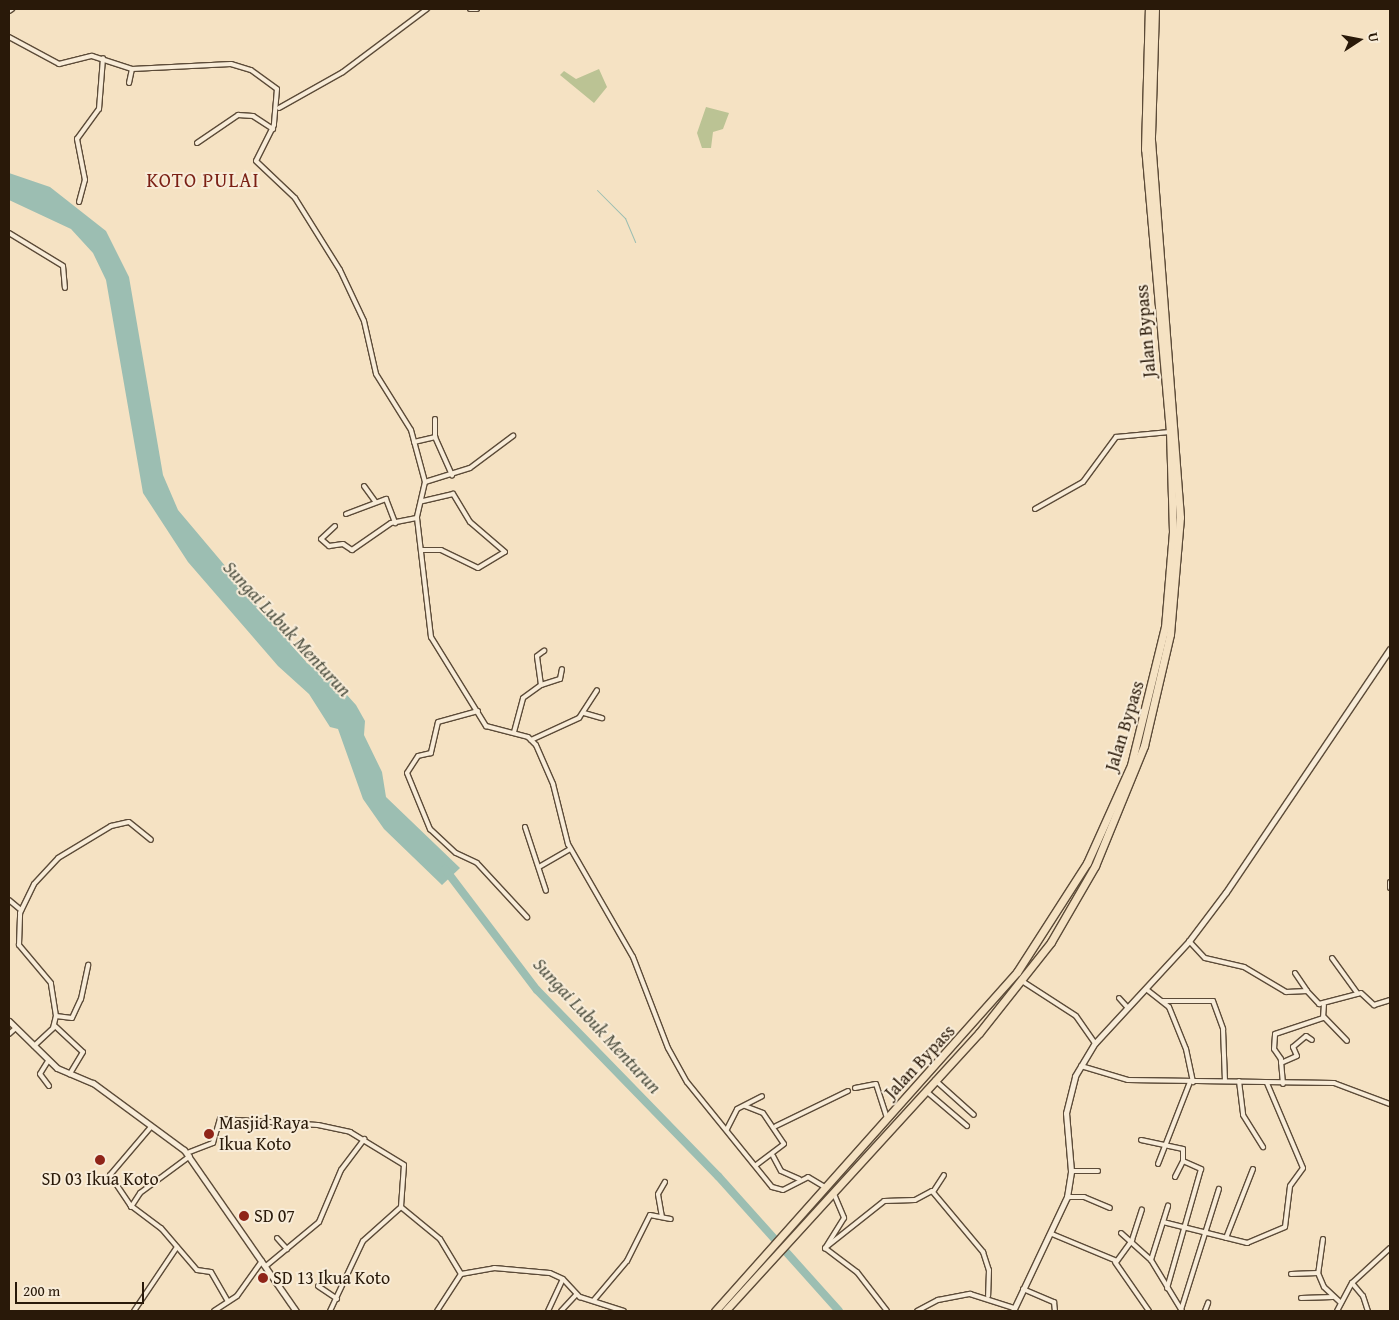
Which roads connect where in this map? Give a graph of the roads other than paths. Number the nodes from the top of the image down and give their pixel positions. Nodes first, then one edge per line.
1 (12, 9) edge
2 (427, 9) edge
3 (470, 9) edge
4 (477, 9) edge
5 (1149, 9) edge
6 (1155, 9) edge
7 (9, 11) edge
8 (9, 37) edge
9 (103, 58) junction
10 (132, 69) junction
11 (129, 83) dead end
12 (279, 108) junction
13 (273, 129) junction
14 (197, 144) dead end
15 (79, 202) dead end
16 (9, 234) edge
17 (65, 288) dead end
18 (1168, 376) junction
19 (435, 419) dead end
20 (1170, 432) junction
21 (513, 436) dead end
22 (435, 437) junction
23 (414, 442) junction
24 (452, 475) junction
25 (425, 482) junction
26 (364, 486) dead end
27 (375, 501) junction
28 (422, 501) junction
29 (1035, 509) dead end
30 (346, 514) dead end
31 (418, 518) junction
32 (395, 523) junction
33 (335, 526) dead end
34 (421, 550) junction
35 (1390, 649) edge
36 (544, 651) dead end
37 (562, 669) dead end
38 (541, 685) junction
39 (596, 690) dead end
40 (478, 711) junction
41 (584, 713) junction
42 (602, 718) dead end
43 (514, 732) junction
44 (531, 740) junction
45 (524, 827) dead end
46 (151, 840) dead end
47 (570, 849) junction
48 (539, 868) junction
49 (546, 891) dead end
50 (9, 900) edge
51 (21, 910) junction
52 (527, 917) dead end
53 (1189, 941) junction
54 (1332, 958) dead end
55 (88, 965) dead end
56 (1295, 973) dead end
57 (1022, 981) junction
58 (1146, 989) junction
59 (1307, 991) junction
60 (1358, 994) junction
61 (1119, 998) dead end
62 (1390, 1000) edge
63 (1162, 1001) junction
64 (1324, 1005) junction
65 (1128, 1008) junction
66 (56, 1016) junction
67 (1324, 1017) junction
68 (9, 1020) edge
69 (55, 1026) junction
70 (973, 1027) junction
71 (16, 1028) junction
72 (979, 1033) junction
73 (9, 1034) edge
74 (1312, 1040) dead end
75 (1347, 1041) dead end
76 (1095, 1043) junction
77 (34, 1046) junction
78 (48, 1061) junction
79 (1281, 1062) junction
80 (1081, 1066) junction
81 (70, 1074) junction
82 (935, 1080) junction
83 (1225, 1081) junction
84 (1239, 1081) junction
85 (1191, 1082) junction
86 (1267, 1083) junction
87 (1283, 1084) junction
88 (49, 1086) dead end
89 (855, 1088) dead end
90 (848, 1091) dead end
91 (926, 1091) junction
92 (762, 1096) dead end
93 (1390, 1104) edge
94 (745, 1106) junction
95 (974, 1115) dead end
96 (888, 1120) junction
97 (776, 1126) junction
98 (967, 1126) dead end
99 (150, 1128) junction
100 (727, 1130) junction
101 (364, 1139) junction
102 (1141, 1140) dead end
103 (1166, 1145) junction
104 (1264, 1147) dead end
105 (189, 1155) junction
106 (772, 1156) junction
107 (1183, 1161) junction
108 (1158, 1164) dead end
109 (756, 1165) junction
110 (1253, 1169) dead end
111 (1071, 1171) junction
112 (1098, 1171) dead end
113 (944, 1174) dead end
114 (1176, 1177) dead end
115 (799, 1179) junction
116 (665, 1182) dead end
117 (826, 1188) junction
118 (1219, 1189) dead end
119 (933, 1192) junction
120 (834, 1194) junction
121 (1067, 1198) junction
122 (1168, 1206) dead end
123 (131, 1207) junction
124 (401, 1207) junction
125 (1110, 1208) dead end
126 (1142, 1210) dead end
127 (662, 1217) junction
128 (671, 1219) dead end
129 (1164, 1222) junction
130 (800, 1226) junction
131 (1185, 1227) junction
132 (1121, 1233) dead end
133 (1204, 1233) junction
134 (1052, 1234) junction
135 (277, 1238) dead end
136 (1226, 1238) junction
137 (1323, 1239) dead end
138 (1132, 1240) junction
139 (177, 1247) junction
140 (825, 1248) junction
141 (1390, 1248) edge
142 (287, 1250) junction
143 (262, 1260) junction
144 (1151, 1260) junction
145 (1115, 1262) junction
146 (266, 1266) junction
147 (1318, 1273) junction
148 (461, 1274) junction
149 (1292, 1274) dead end
150 (564, 1279) junction
151 (1352, 1284) junction
152 (318, 1286) dead end
153 (1166, 1288) junction
154 (1023, 1289) junction
155 (576, 1295) junction
156 (988, 1296) junction
157 (1333, 1297) junction
158 (1300, 1298) dead end
159 (337, 1299) junction
160 (594, 1300) junction
161 (228, 1302) junction
162 (1208, 1303) dead end
163 (1341, 1303) junction
164 (223, 1309) edge
165 (1013, 1310) edge
166 (134, 1311) edge
167 (214, 1311) edge
168 (296, 1311) edge
169 (330, 1311) edge
170 (437, 1311) edge
171 (548, 1311) edge
172 (561, 1311) edge
173 (624, 1311) edge
174 (715, 1311) edge
175 (725, 1311) edge
176 (887, 1311) edge
177 (917, 1311) edge
178 (1055, 1311) edge
179 (1150, 1311) edge
180 (1181, 1311) edge
181 (1205, 1311) edge
182 (1337, 1311) edge
183 (1368, 1311) edge

1 - 7 street
2 - 12 street
3 - 4 street
5 - 18 highway, Jalan Bypass
6 - 18 highway, Jalan Bypass
8 - 9 street
9 - 10 street
9 - 15 street
10 - 11 street
10 - 12 street
12 - 13 street
13 - 14 street
13 - 23 street
16 - 17 street
18 - 20 highway, Jalan Bypass
18 - 57 highway, Jalan Bypass
19 - 22 street
20 - 29 street
20 - 70 highway, Jalan Bypass
21 - 24 street
22 - 23 street
22 - 24 street
23 - 25 street
24 - 25 street
25 - 28 street
26 - 27 street
27 - 30 street
27 - 32 street
28 - 31 street
28 - 34 street
31 - 32 street
31 - 34 street
32 - 33 street
34 - 40 street
35 - 53 street
36 - 38 street
37 - 38 street
38 - 43 street
39 - 41 street
40 - 43 street
40 - 52 street
41 - 42 street
41 - 44 street
43 - 44 street
44 - 47 street
45 - 48 street
46 - 51 street
47 - 48 street
47 - 100 street
48 - 49 street
50 - 51 street
51 - 66 street
53 - 58 street
53 - 59 street
54 - 60 street
55 - 66 street
56 - 59 street
57 - 72 highway, Jalan Bypass
57 - 76 street
58 - 63 street
58 - 65 street
59 - 64 street
60 - 62 street
60 - 64 street
61 - 65 street
63 - 83 street
63 - 85 street
64 - 67 street
65 - 76 street
66 - 69 street
67 - 75 street
67 - 79 street
68 - 71 street
69 - 77 street
69 - 81 street
70 - 72 highway
70 - 96 highway, Jalan Bypass
71 - 73 street
71 - 77 street
72 - 82 highway, Jalan Bypass
74 - 79 street
76 - 80 street
77 - 78 street
78 - 81 street
78 - 88 street
79 - 87 street
80 - 85 street
80 - 111 street
81 - 99 street
82 - 91 highway, Jalan Bypass
82 - 95 street
83 - 84 street
83 - 85 street
84 - 86 street
84 - 104 street
85 - 103 street
86 - 87 street
86 - 136 street
87 - 93 street
89 - 96 street
90 - 97 street
91 - 98 street
91 - 120 highway, Jalan Bypass
92 - 94 street
94 - 97 street
94 - 100 street
96 - 117 highway, Jalan Bypass
97 - 106 street
99 - 105 street
99 - 123 street
100 - 109 street
101 - 105 street
101 - 124 street
101 - 142 street
102 - 103 street
103 - 107 street
103 - 108 street
105 - 123 street
105 - 143 street
106 - 109 street
106 - 115 street
107 - 114 street
107 - 131 street
109 - 115 street
110 - 136 street
111 - 112 street
111 - 121 street
113 - 119 street
115 - 117 street
116 - 127 street
117 - 130 highway, Jalan Bypass
118 - 133 street
119 - 140 street
119 - 156 street
120 - 130 highway, Jalan Bypass
120 - 140 street
121 - 125 street
121 - 134 street
122 - 129 street
123 - 139 street
124 - 148 street
124 - 159 street
126 - 138 street
127 - 128 street
127 - 160 street
129 - 131 street
129 - 144 street
130 - 174 highway, Jalan Bypass
130 - 175 highway, Jalan Bypass
131 - 133 street
131 - 153 street
132 - 138 street
133 - 136 street
133 - 180 street
134 - 145 street
134 - 154 street
135 - 142 street
137 - 147 street
138 - 144 street
138 - 145 street
139 - 161 street
139 - 166 street
140 - 176 street
141 - 151 street
142 - 146 street
143 - 146 street
143 - 161 street
144 - 153 street
145 - 179 street
146 - 168 street
147 - 149 street
147 - 157 street
148 - 150 street
148 - 170 street
150 - 155 street
150 - 171 street
151 - 163 street
151 - 183 street
152 - 159 street
153 - 180 street
154 - 165 street
154 - 178 street
155 - 160 street
155 - 172 street
156 - 165 street
156 - 177 street
157 - 158 street
157 - 163 street
159 - 169 street
160 - 173 street
161 - 164 street
162 - 181 street
163 - 182 street
164 - 167 street

